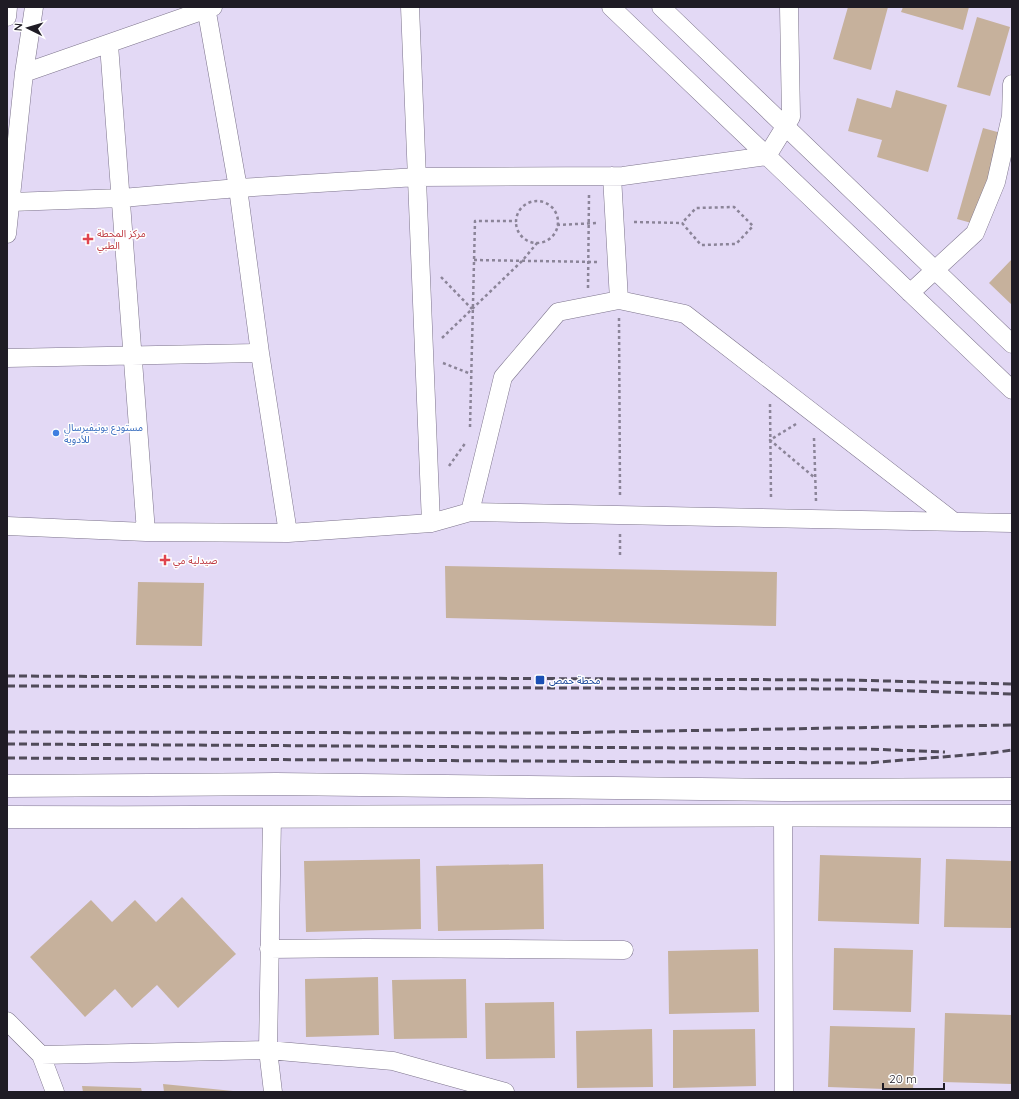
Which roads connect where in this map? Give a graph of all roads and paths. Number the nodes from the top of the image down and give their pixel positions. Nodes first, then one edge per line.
1 (8, 7) edge
2 (34, 7) edge
3 (410, 7) edge
4 (611, 7) edge
5 (661, 7) edge
6 (789, 7) edge
7 (208, 8) edge
8 (7, 17) edge
9 (109, 45) junction
10 (24, 73) junction
11 (1012, 84) edge
12 (785, 126) junction
13 (767, 156) junction
14 (589, 176) junction
15 (612, 176) junction
16 (417, 177) junction
17 (238, 188) junction
18 (122, 198) junction
19 (11, 202) junction
20 (516, 221) junction
21 (615, 222) junction
22 (588, 223) junction
23 (682, 223) junction
24 (557, 225) junction
25 (7, 234) edge
26 (538, 242) junction
27 (420, 255) junction
28 (474, 260) junction
29 (522, 261) junction
30 (588, 261) junction
31 (617, 262) junction
32 (936, 269) junction
33 (910, 293) junction
34 (619, 300) junction
35 (587, 306) junction
36 (472, 309) junction
37 (1012, 344) edge
38 (260, 353) junction
39 (132, 355) junction
40 (424, 355) junction
41 (7, 358) edge
42 (471, 374) junction
43 (769, 379) junction
44 (1012, 390) edge
45 (814, 414) junction
46 (470, 431) dead end
47 (469, 438) dead end
48 (770, 440) junction
49 (815, 478) junction
50 (430, 492) junction
51 (470, 512) junction
52 (620, 514) junction
53 (771, 517) junction
54 (816, 518) junction
55 (953, 521) junction
56 (431, 523) junction
57 (1012, 523) edge
58 (7, 526) edge
59 (146, 532) junction
60 (288, 533) junction
61 (620, 557) dead end
62 (7, 786) edge
63 (1012, 789) edge
64 (782, 814) junction
65 (1012, 816) edge
66 (7, 817) edge
67 (272, 818) junction
68 (269, 949) junction
69 (624, 950) dead end
70 (7, 1021) edge
71 (268, 1050) junction
72 (41, 1055) junction
73 (55, 1092) edge
74 (273, 1092) edge
75 (504, 1092) edge
76 (784, 1092) edge

1 - 8 street
2 - 10 street
3 - 16 street
4 - 13 street
5 - 12 street
6 - 12 street
7 - 9 street
7 - 17 street
9 - 10 street
9 - 18 street
10 - 19 street
11 - 32 street
12 - 13 street
12 - 32 street
13 - 15 street
13 - 33 street
14 - 15 street
14 - 16 street
14 - 22 path
15 - 21 street
16 - 17 street
16 - 27 street
17 - 18 street
17 - 38 street
18 - 19 street
18 - 39 street
19 - 25 street
20 - 24 path
20 - 26 path
20 - 28 path
21 - 22 path
21 - 23 path
21 - 31 street
22 - 24 path
22 - 30 path
23 - 23 path
24 - 26 path
26 - 29 path
27 - 36 path
27 - 40 street
28 - 29 path
28 - 36 path
29 - 30 path
29 - 36 path
30 - 31 path
30 - 35 path
31 - 34 street
32 - 33 street
32 - 37 street
33 - 44 street
34 - 35 street
34 - 43 street
34 - 52 path
35 - 51 street
36 - 40 path
36 - 42 path
38 - 39 street
38 - 60 street
39 - 41 street
39 - 59 street
40 - 42 path
40 - 50 street
42 - 46 path
43 - 45 street
43 - 48 path
45 - 48 path
45 - 49 path
45 - 55 street
47 - 50 path
48 - 49 path
48 - 53 path
49 - 54 path
50 - 56 street
51 - 52 street
51 - 56 street
52 - 53 street
52 - 61 path
53 - 54 street
54 - 55 street
55 - 57 street
56 - 60 street
58 - 59 street
59 - 60 street
62 - 63 main road
64 - 65 main road
64 - 67 main road
64 - 76 street
66 - 67 main road
67 - 68 street
68 - 69 street
68 - 71 street
70 - 72 street
71 - 72 street
71 - 74 street
71 - 75 street
72 - 73 street

